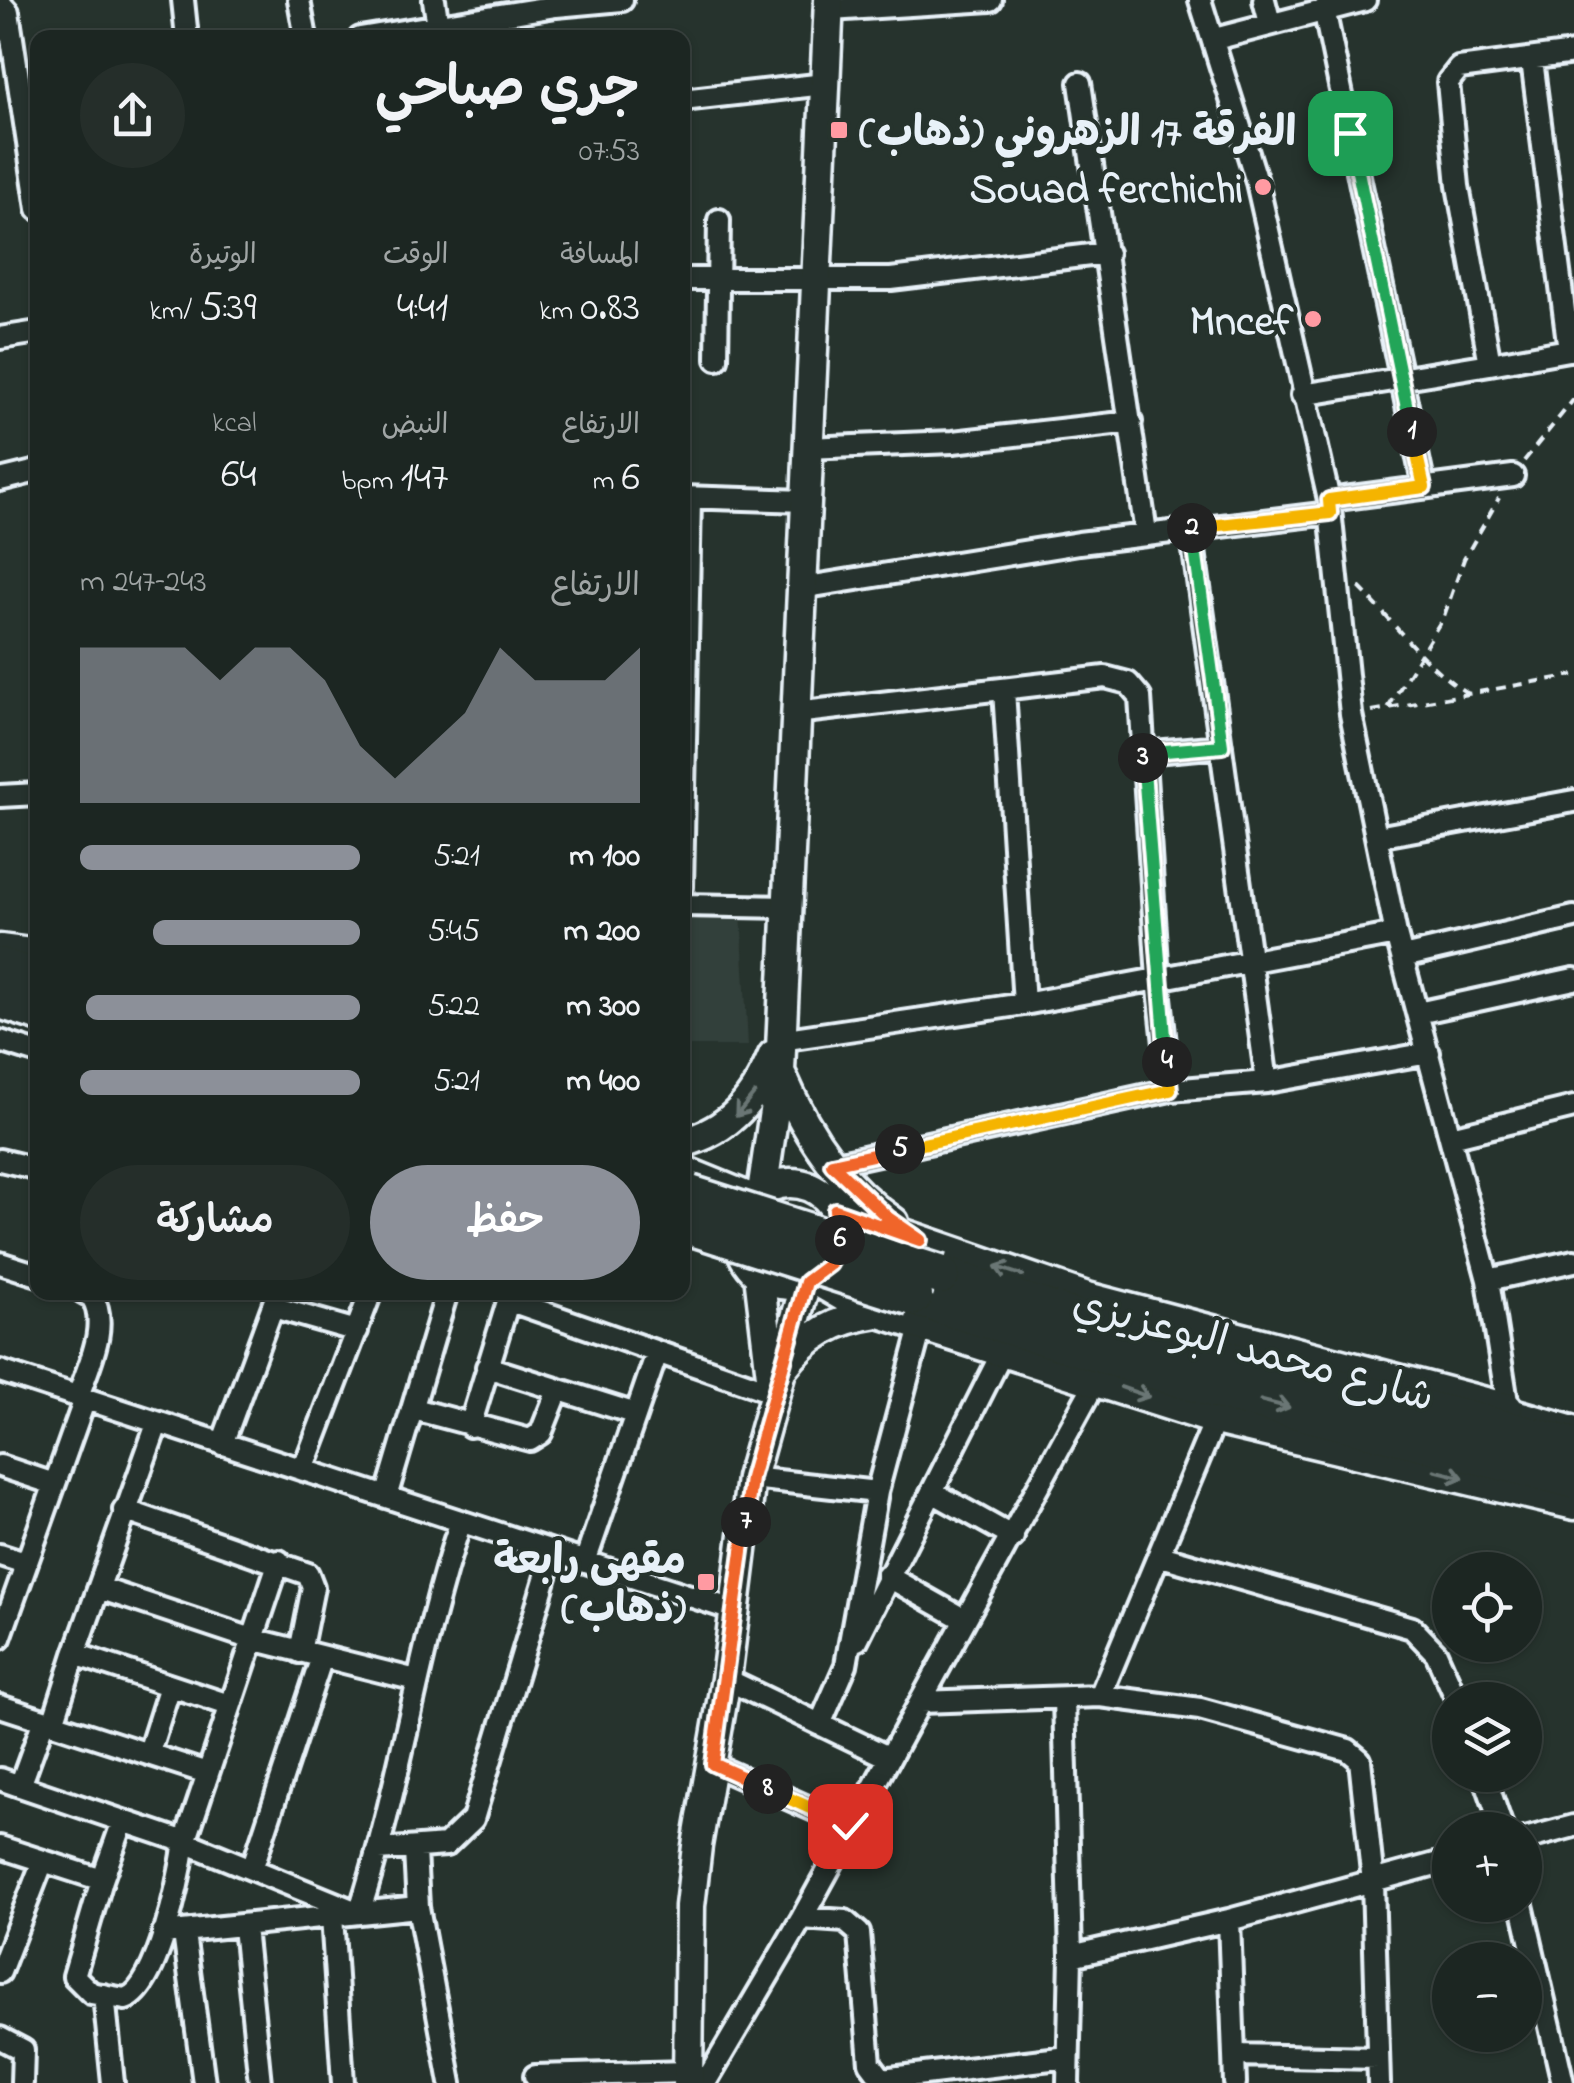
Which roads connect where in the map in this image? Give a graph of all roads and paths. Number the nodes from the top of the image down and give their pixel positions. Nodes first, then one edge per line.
1 (182, 0) edge
2 (299, 0) edge
3 (434, 0) edge
4 (622, 0) edge
5 (992, 0) edge
6 (1200, 0) edge
7 (1264, 0) edge
8 (1364, 0) edge
9 (0, 3) edge
10 (556, 3) edge
11 (830, 5) edge
12 (1324, 8) junction
13 (1270, 23) junction
14 (438, 26) junction
15 (186, 30) edge
16 (305, 30) edge
17 (412, 30) edge
18 (1216, 39) junction
19 (1574, 53) edge
20 (1532, 60) junction
21 (1080, 83) dead end
22 (826, 84) junction
23 (690, 99) edge
24 (10, 100) edge
25 (30, 177) edge
26 (718, 220) dead end
27 (1108, 253) junction
28 (690, 280) edge
29 (717, 280) junction
30 (818, 282) junction
31 (30, 333) edge
32 (0, 338) edge
33 (1571, 350) edge
34 (716, 359) dead end
35 (1490, 364) junction
36 (1401, 381) junction
37 (1302, 395) junction
38 (1574, 399) edge
39 (1130, 422) junction
40 (806, 448) junction
41 (30, 474) edge
42 (1513, 476) junction
43 (0, 480) edge
44 (1424, 487) junction
45 (690, 498) edge
46 (805, 501) junction
47 (1330, 506) junction
48 (1190, 528) junction
49 (1146, 534) junction
50 (1335, 562) junction
51 (801, 588) junction
52 (1418, 655) junction
53 (1574, 675) edge
54 (1004, 690) junction
55 (1470, 695) junction
56 (1388, 708) junction
57 (795, 713) junction
58 (1351, 714) junction
59 (1222, 746) junction
60 (1143, 753) junction
61 (30, 794) edge
62 (0, 796) edge
63 (1574, 801) edge
64 (1376, 837) junction
65 (690, 905) edge
66 (786, 907) junction
67 (1574, 917) edge
68 (1396, 934) junction
69 (0, 949) edge
70 (30, 953) edge
71 (1403, 957) junction
72 (1249, 962) junction
73 (0, 967) edge
74 (30, 976) edge
75 (1158, 979) junction
76 (1574, 979) edge
77 (0, 1003) edge
78 (1024, 1004) junction
79 (30, 1010) edge
80 (1418, 1013) junction
81 (30, 1019) edge
82 (0, 1040) edge
83 (780, 1040) junction
84 (30, 1051) edge
85 (1429, 1053) junction
86 (779, 1081) junction
87 (1267, 1082) junction
88 (1170, 1090) junction
89 (1574, 1108) edge
90 (1452, 1137) junction
91 (690, 1140) edge
92 (0, 1160) edge
93 (832, 1164) junction
94 (30, 1168) edge
95 (757, 1196) junction
96 (690, 1201) edge
97 (690, 1203) edge
98 (829, 1203) junction
99 (920, 1240) junction
100 (690, 1244) edge
101 (1574, 1260) edge
102 (0, 1264) edge
103 (754, 1268) junction
104 (30, 1273) edge
105 (1488, 1280) junction
106 (809, 1281) junction
107 (925, 1299) junction
108 (93, 1300) edge
109 (275, 1300) edge
110 (368, 1300) edge
111 (445, 1300) edge
112 (509, 1300) edge
113 (520, 1300) edge
114 (878, 1312) junction
115 (357, 1330) junction
116 (1003, 1351) junction
117 (657, 1353) junction
118 (487, 1368) junction
119 (0, 1371) edge
120 (1097, 1379) junction
121 (558, 1390) junction
122 (772, 1392) junction
123 (82, 1398) junction
124 (1508, 1408) junction
125 (414, 1409) junction
126 (636, 1414) junction
127 (1215, 1420) junction
128 (157, 1424) junction
129 (470, 1426) junction
130 (1570, 1429) edge
131 (222, 1444) junction
132 (0, 1466) edge
133 (303, 1470) junction
134 (751, 1478) junction
135 (54, 1484) junction
136 (877, 1492) junction
137 (934, 1493) junction
138 (386, 1497) junction
139 (1574, 1500) edge
140 (124, 1510) junction
141 (461, 1521) junction
142 (1013, 1538) junction
143 (553, 1553) junction
144 (0, 1555) edge
145 (1161, 1556) junction
146 (279, 1561) junction
147 (585, 1562) junction
148 (25, 1563) junction
149 (888, 1576) junction
150 (99, 1588) junction
151 (736, 1612) junction
152 (965, 1620) junction
153 (2, 1626) edge
154 (252, 1639) junction
155 (300, 1652) junction
156 (75, 1654) junction
157 (322, 1657) junction
158 (846, 1664) junction
159 (416, 1680) junction
160 (726, 1680) junction
161 (1449, 1682) edge
162 (170, 1686) junction
163 (1100, 1696) junction
164 (1064, 1698) junction
165 (920, 1702) junction
166 (229, 1705) junction
167 (0, 1706) edge
168 (48, 1722) junction
169 (821, 1722) junction
170 (149, 1752) junction
171 (888, 1757) junction
172 (713, 1764) junction
173 (207, 1772) junction
174 (10, 1782) edge
175 (123, 1821) junction
176 (850, 1826) junction
177 (1574, 1826) edge
178 (1542, 1834) edge
179 (185, 1842) junction
180 (0, 1847) edge
181 (379, 1850) junction
182 (416, 1851) junction
183 (43, 1861) junction
184 (1432, 1865) edge
185 (252, 1869) junction
186 (102, 1880) junction
187 (1373, 1882) junction
188 (418, 1907) junction
189 (359, 1912) junction
190 (332, 1916) junction
191 (802, 1918) junction
192 (1230, 1920) junction
193 (1526, 1922) edge
194 (244, 1927) junction
195 (174, 1933) junction
196 (1071, 1956) junction
197 (0, 1972) edge
198 (104, 1995) junction
199 (0, 2038) edge
200 (1234, 2055) junction
201 (1068, 2057) junction
202 (1378, 2058) junction
203 (535, 2076) dead end
204 (693, 2079) edge
205 (22, 2083) edge
206 (113, 2083) edge
207 (204, 2083) edge
208 (260, 2083) edge
209 (343, 2083) edge
210 (451, 2083) edge
211 (1068, 2083) edge
212 (1235, 2083) edge
213 (1379, 2083) edge
214 (1563, 2083) edge

1 - 15 street
2 - 16 street
3 - 14 street
4 - 10 street
5 - 11 street
6 - 18 street
7 - 13 street
8 - 12 street
9 - 24 street
10 - 14 street
11 - 22 main road
12 - 13 street
12 - 36 street
13 - 18 street
14 - 17 street
18 - 37 street
19 - 20 street
20 - 33 street
20 - 35 street
21 - 27 street
22 - 23 street
22 - 30 main road
24 - 25 street
26 - 29 street
27 - 30 street
27 - 39 street
28 - 29 street
29 - 30 street
29 - 34 street
30 - 40 main road
31 - 32 street
33 - 35 street
35 - 36 street
36 - 37 street
36 - 44 street
37 - 47 street
38 - 42 path
39 - 40 street
39 - 49 street
40 - 46 main road
41 - 43 street
42 - 44 street
42 - 52 path
44 - 47 street
45 - 46 street
46 - 51 main road
47 - 48 street
47 - 50 street
48 - 49 street
48 - 59 street
49 - 51 street
50 - 52 path
50 - 58 street
51 - 57 main road
52 - 55 path
52 - 56 path
53 - 55 path
54 - 57 street
54 - 60 street
54 - 78 street
55 - 56 path
56 - 58 path
57 - 66 main road
58 - 64 street
59 - 60 street
59 - 72 street
60 - 75 street
61 - 62 street
63 - 64 street
64 - 68 street
65 - 66 street
66 - 83 main road
67 - 71 street
68 - 71 street
68 - 72 street
69 - 70 main road
71 - 80 street
72 - 75 street
72 - 87 street
73 - 74 highway
75 - 78 street
75 - 88 street
76 - 80 street
77 - 79 highway
77 - 81 main road
78 - 83 street
80 - 85 street
82 - 84 street
83 - 86 main road
83 -> 91 main road
85 - 87 street
85 - 90 street
86 - 93 main road
86 - 95 main road
86 - 98 main road
87 - 88 street
88 - 93 street
89 - 90 street
90 - 105 street
92 - 94 street
93 - 99 main road
95 - 96 main road
95 - 98 main road
95 - 103 main road
97 - 107 highway, bridge
98 - 99 main road
98 - 106 main road
124 -> 99 main road
100 - 103 main road
101 - 105 street
102 - 104 street
103 - 106 main road
103 - 122 main road
105 - 124 street
106 - 114 main road
106 - 122 main road
107 - 114 main road
107 - 116 main road
107 - 130 highway, شارع محمد البوعزيزي
107 - 136 street
107 -> 139 highway, شارع محمد البوعزيزي
108 - 123 street
109 - 115 street
109 - 131 street
110 - 115 street
111 - 125 street
112 - 118 street
113 - 117 street
114 - 122 main road
115 - 133 street
116 - 120 main road
116 - 137 street
117 - 122 street
117 - 126 street
118 - 121 street
118 - 129 street
119 - 123 street
120 -> 127 main road
120 - 142 street
121 - 126 street
121 - 129 street
122 - 134 main road
123 - 128 street
123 - 135 street
124 - 130 street
125 - 129 street
125 - 138 street
126 - 147 street
127 -> 139 main road
127 - 145 street
128 - 131 street
128 - 140 street
131 - 133 street
132 - 135 street
133 - 138 street
134 - 136 street
134 - 151 main road
135 - 148 street
136 - 158 street
137 - 142 street
137 - 149 street
138 - 141 street
140 - 146 street
140 - 150 street
141 - 143 street
141 - 159 street
142 - 152 street
143 - 147 street
143 - 182 street
144 - 148 street
145 - 161 street
145 - 163 street
146 - 154 street
146 - 155 street
147 - 151 street
148 - 153 street
149 - 152 street
149 - 158 street
150 - 154 street
150 - 156 street
151 - 160 main road
152 - 165 street
154 - 155 street
154 - 166 street
155 - 157 street
156 - 162 street
156 - 168 street
157 - 159 street
157 - 185 street
158 - 169 street
159 - 181 street
160 - 169 street
160 - 172 main road
162 - 166 street
162 - 170 street
163 - 164 street
163 - 187 street
164 - 165 street
164 - 196 street
165 - 171 street
166 - 173 street
167 - 168 street
168 - 170 street
168 - 174 street
169 - 171 street
170 - 173 street
171 - 176 street
172 - 176 street
172 - 204 main road
173 - 179 street
174 - 175 street
175 - 179 street
175 - 186 street
176 - 191 street
177 - 178 street
179 - 185 street
179 - 195 street
180 - 183 street
181 - 182 street
181 - 189 street
182 - 188 street
183 - 186 street
183 - 197 street
184 - 187 street
185 - 189 street
186 - 198 street
187 - 192 street
187 - 202 street
188 - 189 street
188 - 210 street
189 - 190 street
190 - 194 street
190 - 209 street
191 - 201 street
191 - 204 street
192 - 196 street
192 - 200 street
193 - 214 street
194 - 195 street
194 - 208 street
195 - 198 street
195 - 207 street
196 - 201 street
198 - 206 street
199 - 205 street
200 - 202 street
200 - 212 street
201 - 211 street
202 - 213 street
203 - 204 street

